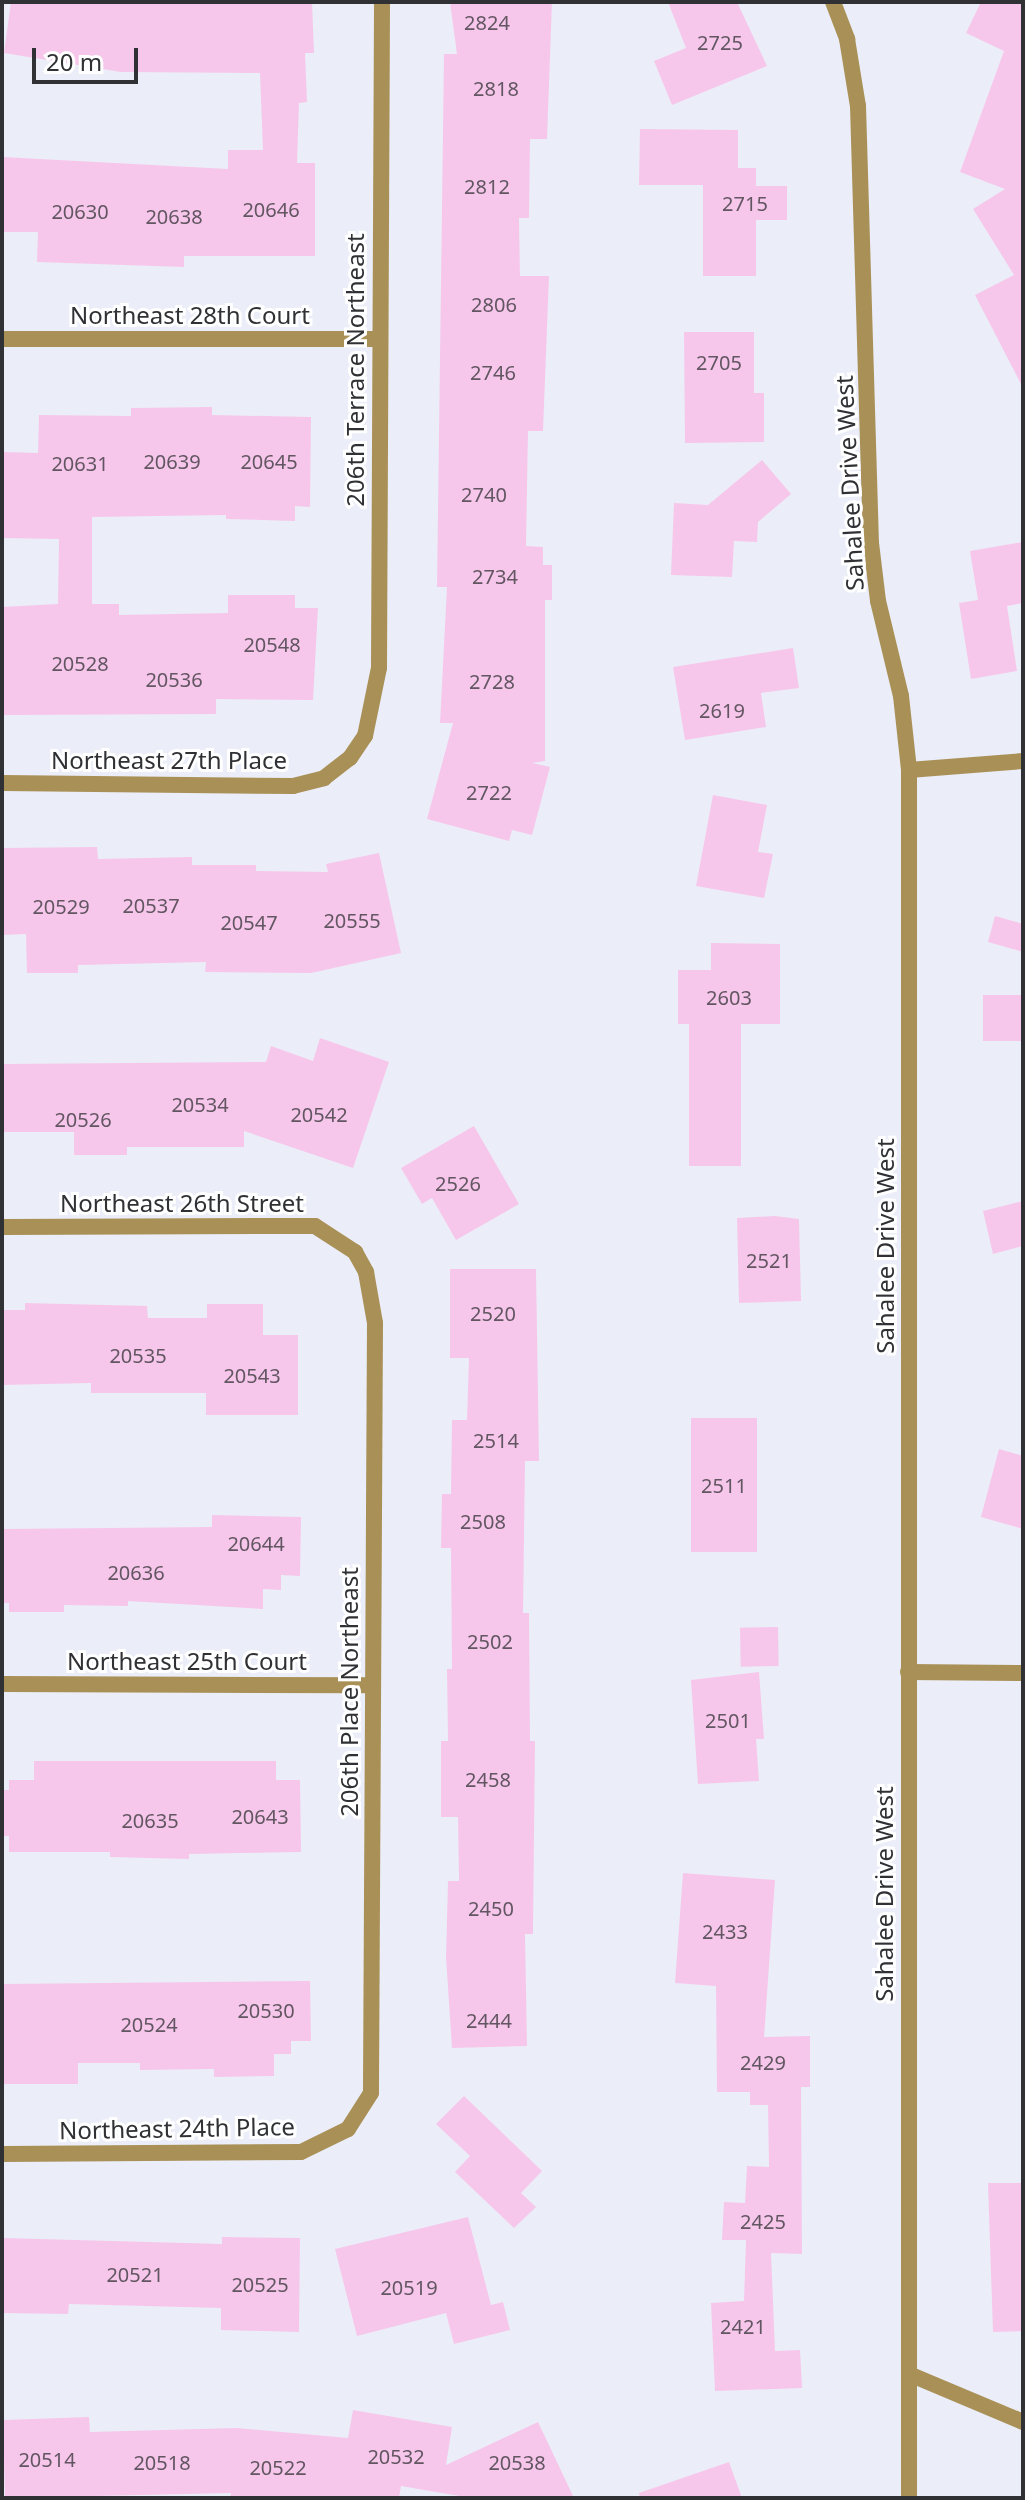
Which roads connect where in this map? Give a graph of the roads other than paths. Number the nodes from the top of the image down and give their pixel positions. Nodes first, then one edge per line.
1 (382, 2) edge
2 (833, 2) edge
3 (2, 339) edge
4 (378, 339) junction
5 (365, 736) joint
6 (1023, 761) edge
7 (909, 770) junction
8 (2, 783) edge
9 (2, 1227) edge
10 (355, 1252) joint
11 (908, 1672) junction
12 (1023, 1673) edge
13 (2, 1684) edge
14 (372, 1685) junction
15 (348, 2129) joint
16 (2, 2154) edge
17 (909, 2374) junction
18 (1023, 2422) edge
19 (909, 2498) edge

1 - 4 street, 206th Terrace Northeast
2 - 7 street, Sahalee Drive West
3 - 4 street, Northeast 28th Court
4 - 5 street, 206th Terrace Northeast
5 - 8 street, Northeast 27th Place
6 - 7 street
7 - 11 street, Sahalee Drive West
9 - 10 street, Northeast 26th Street
10 - 14 street, 206th Place Northeast
11 - 12 street
11 - 17 street, Sahalee Drive West
13 - 14 street, Northeast 25th Court
14 - 15 street, 206th Place Northeast
15 - 16 street, Northeast 24th Place
17 - 18 street
17 - 19 street, Sahalee Drive West

